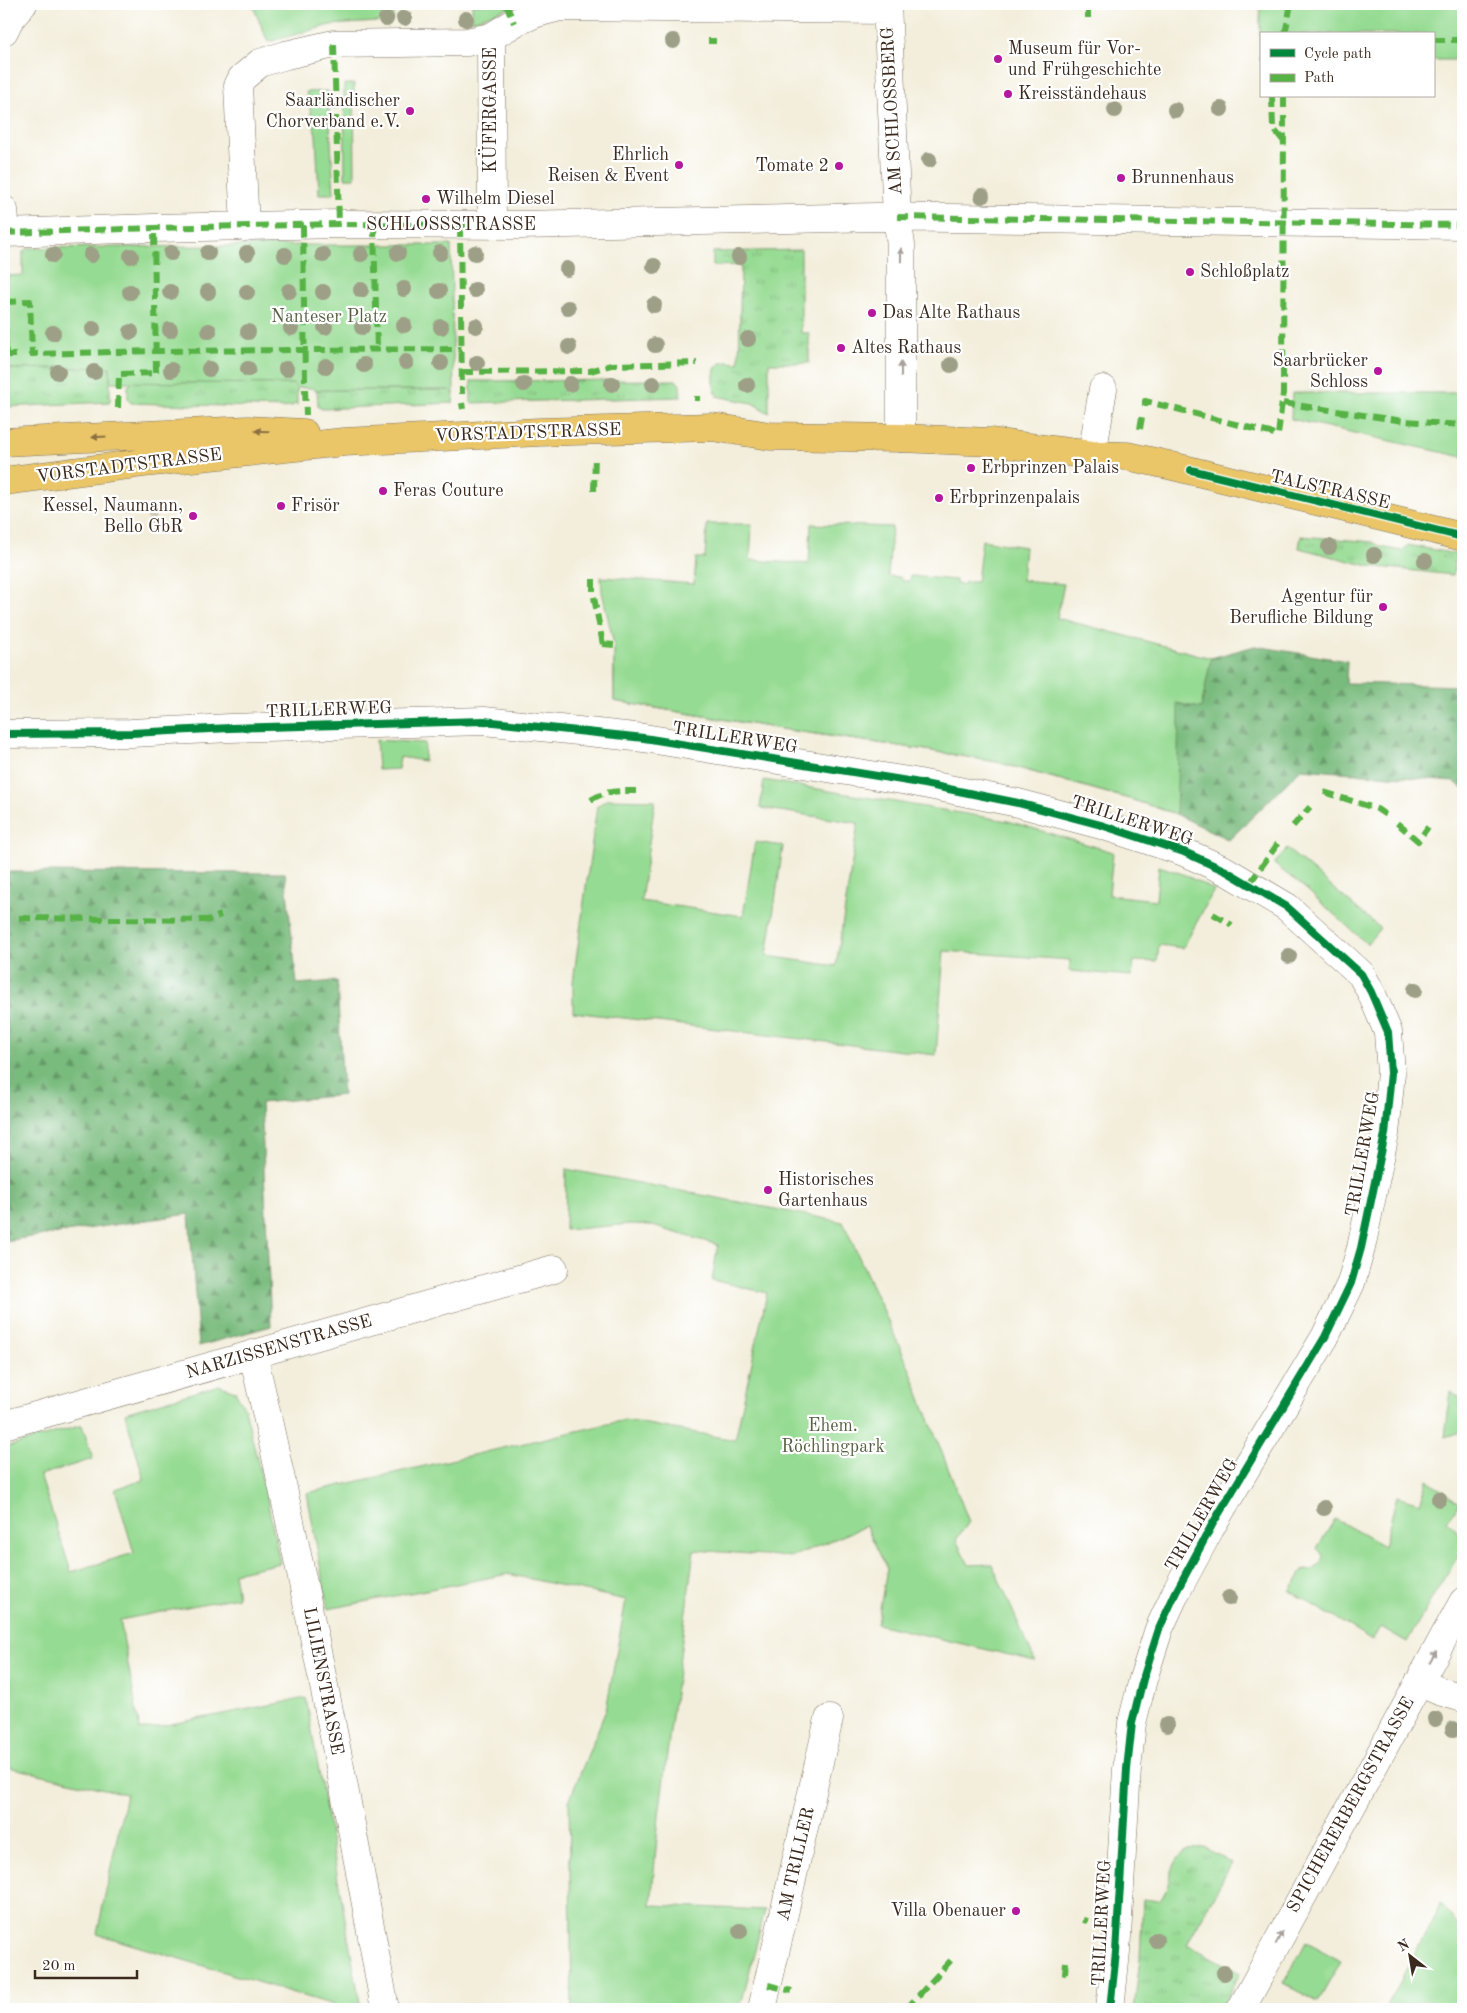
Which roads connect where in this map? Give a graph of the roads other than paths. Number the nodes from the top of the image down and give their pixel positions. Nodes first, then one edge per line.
1 (23, 4) edge
2 (887, 7) edge
3 (4, 31) edge
4 (491, 37) junction
5 (897, 217) junction
6 (4, 221) edge
7 (480, 225) junction
8 (1463, 225) edge
9 (245, 227) junction
10 (1103, 389) dead end
11 (901, 428) junction
12 (4, 442) edge
13 (344, 442) junction
14 (1092, 455) junction
15 (4, 481) edge
16 (1463, 537) edge
17 (4, 734) edge
18 (554, 1269) dead end
19 (253, 1354) junction
20 (4, 1425) edge
21 (1463, 1602) edge
22 (1419, 1682) junction
23 (1463, 1698) edge
24 (830, 1719) dead end
25 (384, 2009) edge
26 (762, 2009) edge
27 (1110, 2009) edge
28 (1241, 2009) edge

1 - 3 street
2 - 4 street, KÜFERGASSE
2 - 5 street, AM SCHLOSSBERG
4 - 7 street, KÜFERGASSE
4 - 9 street
5 - 7 street, SCHLOSSSTRASSE
5 - 8 street
11 -> 5 street
6 - 9 street, SCHLOSSSTRASSE
7 - 9 street, SCHLOSSSTRASSE
10 - 14 street
11 - 13 main road, VORSTADTSTRASSE
11 - 14 main road
13 -> 12 main road, VORSTADTSTRASSE
13 - 15 main road, VORSTADTSTRASSE
14 - 16 main road, TALSTRASSE
17 - 27 street, TRILLERWEG
18 - 19 street, NARZISSENSTRASSE
19 - 20 street, NARZISSENSTRASSE
19 - 25 street, LILIENSTRASSE
22 -> 21 street, SPICHERERBERGSTRASSE
22 - 23 street
28 -> 22 street, SPICHERERBERGSTRASSE
24 - 26 street, AM TRILLER

